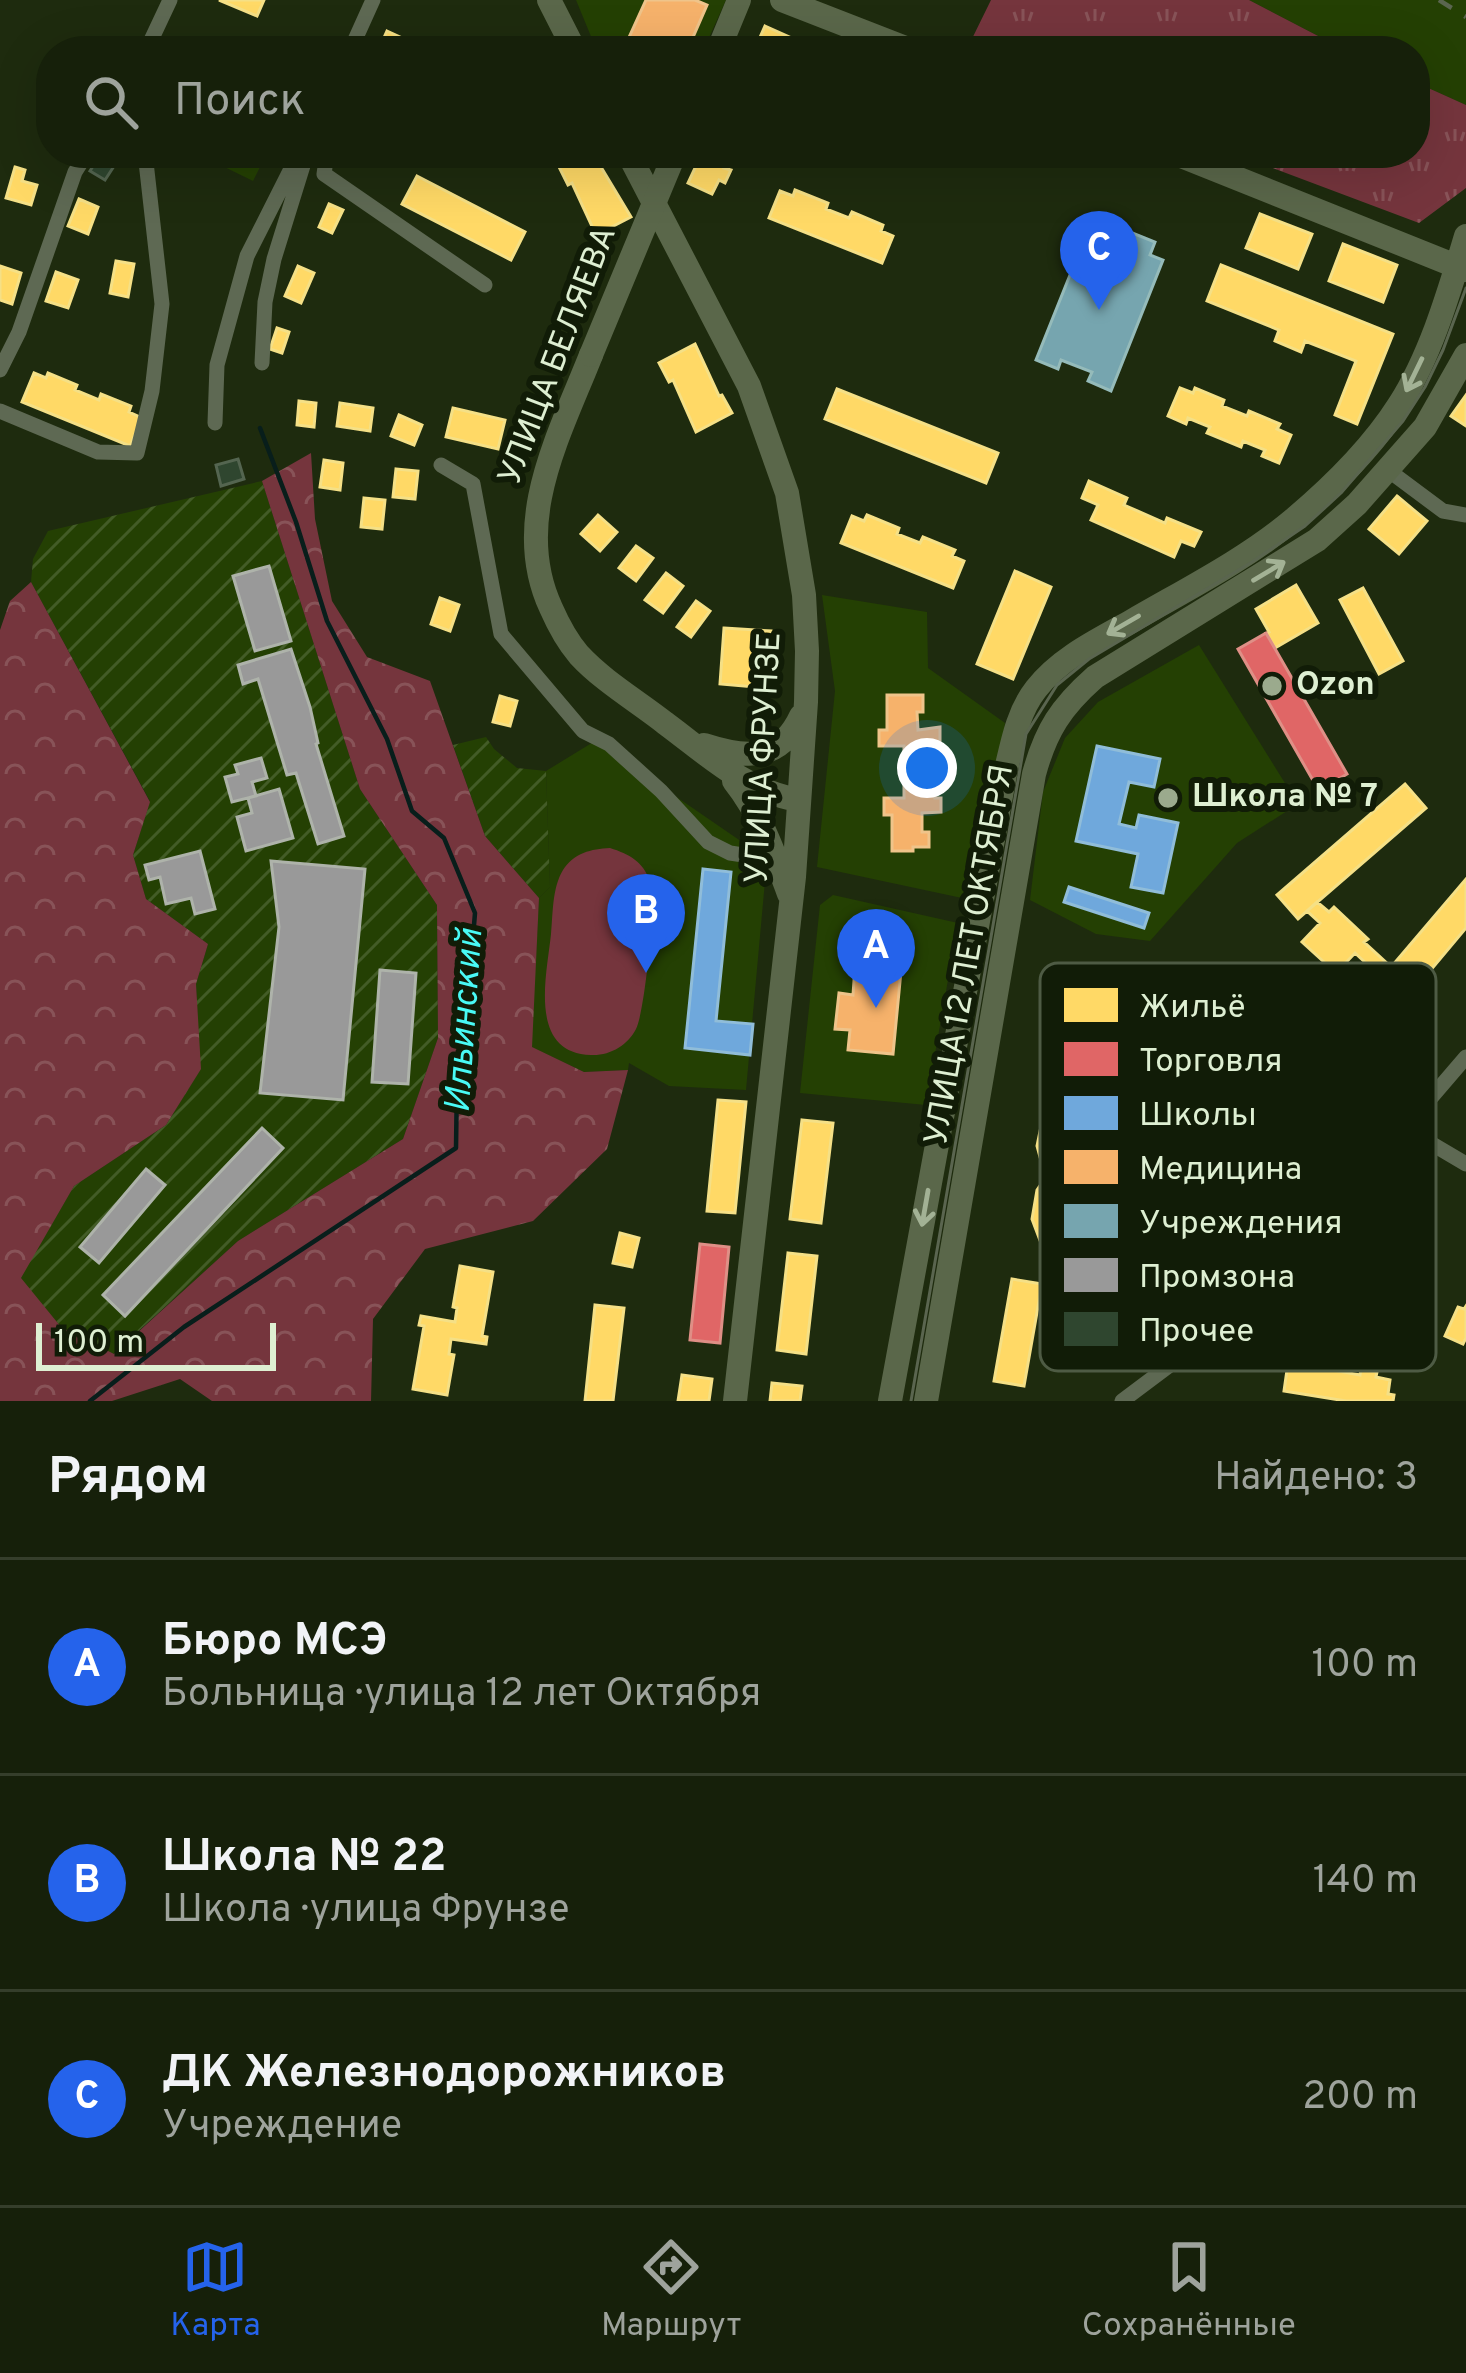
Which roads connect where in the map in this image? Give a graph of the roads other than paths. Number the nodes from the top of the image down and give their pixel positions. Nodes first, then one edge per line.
1 (170, 0) edge
2 (373, 0) edge
3 (549, 0) edge
4 (739, 0) edge
5 (782, 0) edge
6 (153, 36) edge
7 (357, 36) edge
8 (567, 36) edge
9 (724, 36) edge
10 (874, 36) edge
11 (78, 168) edge
12 (148, 168) edge
13 (295, 168) edge
14 (299, 168) edge
15 (325, 168) edge
16 (636, 168) edge
17 (669, 168) edge
18 (1211, 168) edge
19 (1466, 236) edge
20 (1461, 268) edge
21 (485, 285) dead end
22 (1466, 355) edge
23 (262, 363) dead end
24 (0, 370) edge
25 (0, 411) edge
26 (215, 423) dead end
27 (441, 465) dead end
28 (1388, 470) junction
29 (1466, 515) edge
30 (806, 702) junction
31 (689, 740) junction
32 (723, 768) junction
33 (797, 800) junction
34 (777, 860) junction
35 (791, 902) junction
36 (1466, 1057) edge
37 (1436, 1092) edge
38 (1436, 1146) edge
39 (1466, 1163) edge
40 (1162, 1371) edge
41 (735, 1401) edge
42 (890, 1401) edge
43 (926, 1401) edge
44 (1122, 1401) edge

1 - 6 street
2 - 7 street
3 - 8 main road
4 - 9 main road
5 - 10 main road
11 - 24 street
12 - 25 street
13 - 26 street
14 - 23 street
15 - 21 street
16 - 30 main road, УЛИЦА ФРУНЗЕ
17 - 31 main road, УЛИЦА БЕЛЯЕВА, bridge
18 - 20 main road
19 - 20 main road, УЛИЦА 12 ЛЕТ ОКТЯБРЯ
20 -> 42 main road, УЛИЦА 12 ЛЕТ ОКТЯБРЯ
22 - 28 main road, УЛИЦА 12 ЛЕТ ОКТЯБРЯ
27 - 34 street
28 - 29 street
43 -> 28 main road, УЛИЦА 12 ЛЕТ ОКТЯБРЯ
30 - 31 main road
30 - 33 main road, УЛИЦА ФРУНЗЕ
31 - 32 main road, УЛИЦА БЕЛЯЕВА
32 - 33 main road
32 - 34 main road
33 - 35 main road, УЛИЦА ФРУНЗЕ
34 - 35 main road
35 - 41 main road, УЛИЦА ФРУНЗЕ
36 - 37 street
38 - 39 street
40 - 44 street

